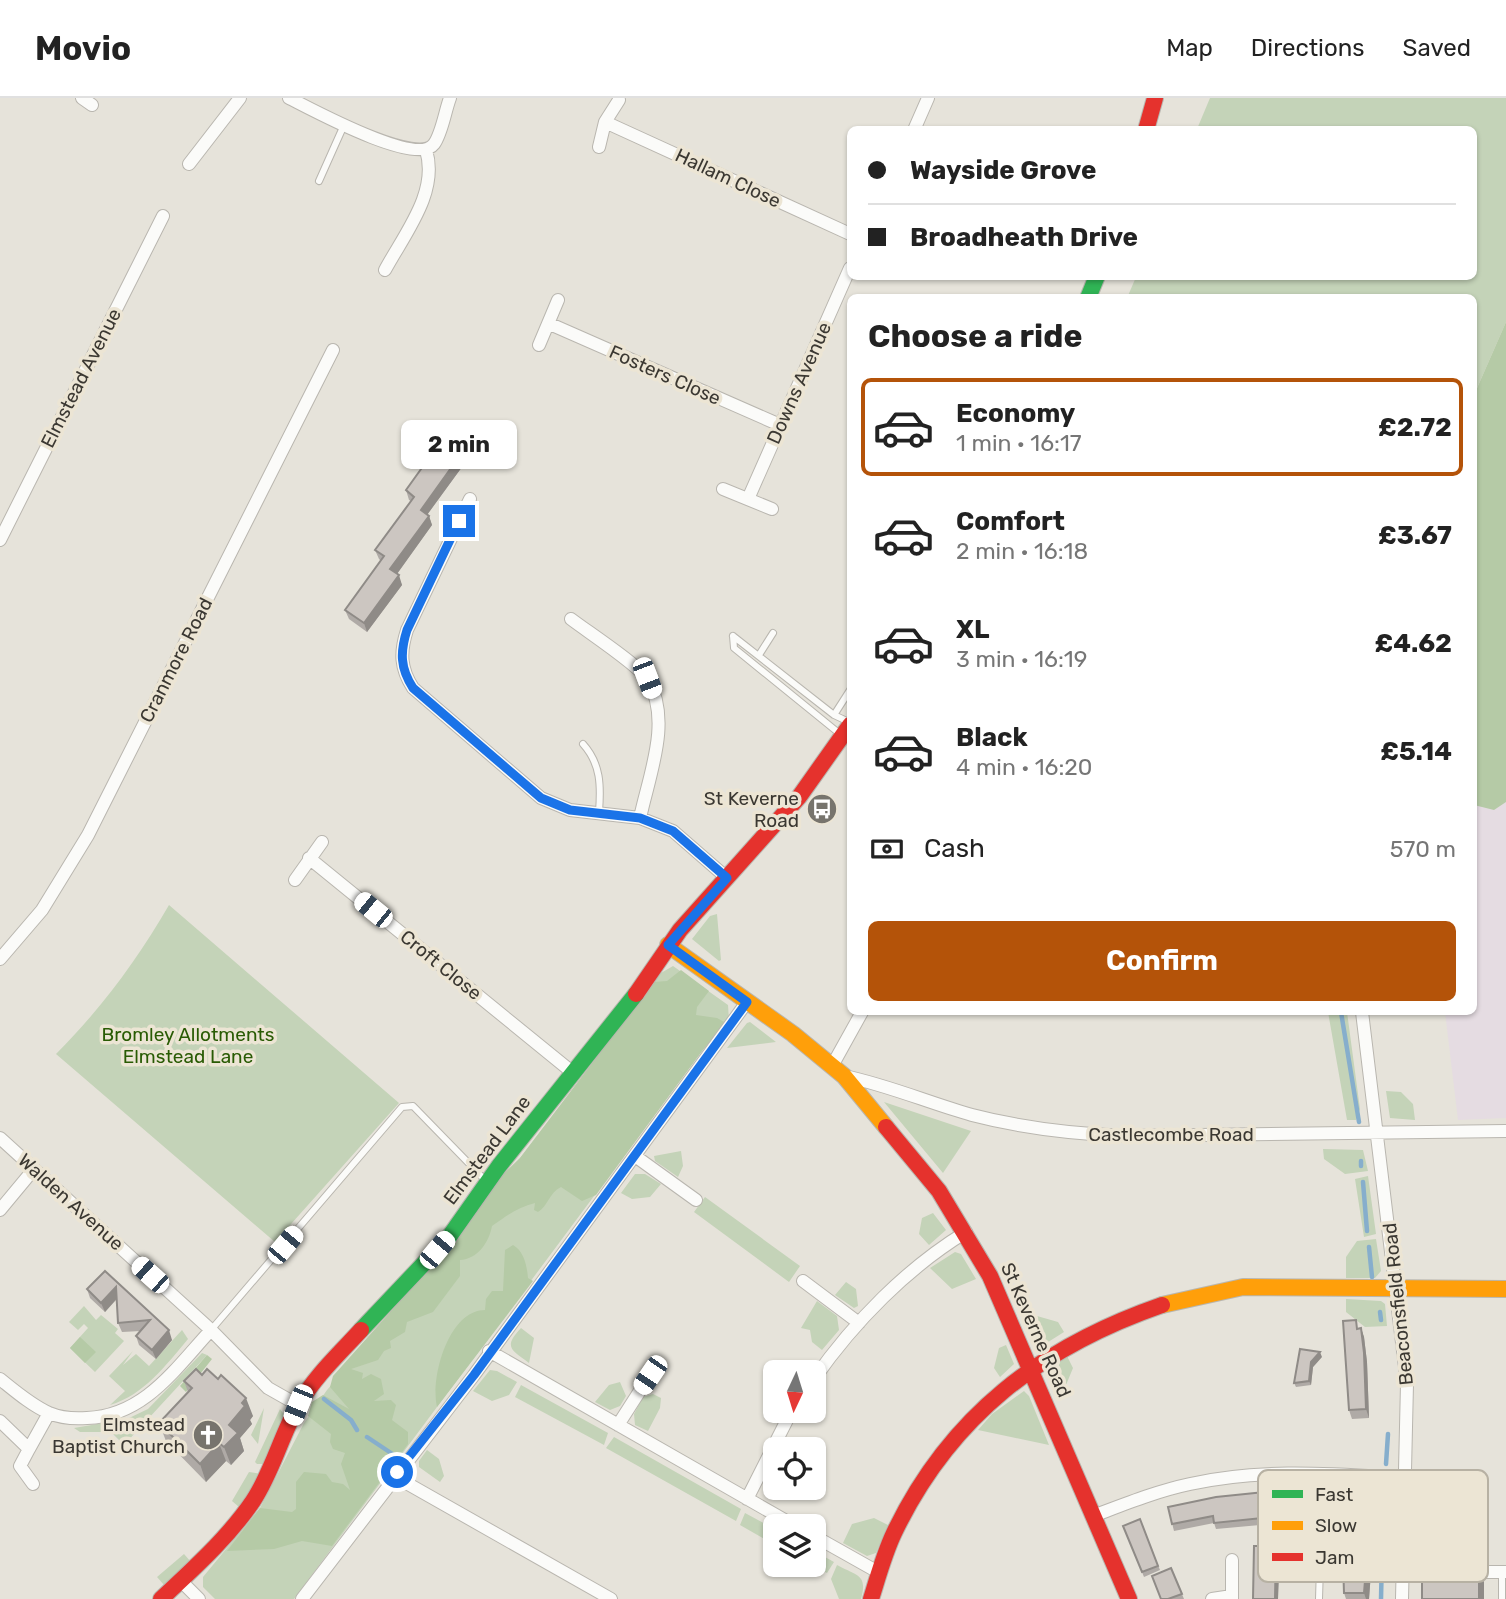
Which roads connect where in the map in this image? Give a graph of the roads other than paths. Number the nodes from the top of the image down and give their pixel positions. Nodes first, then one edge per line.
1 (240, 98) edge
2 (289, 98) edge
3 (450, 98) edge
4 (928, 98) edge
5 (1155, 98) edge
6 (619, 100) dead end
7 (605, 122) junction
8 (344, 124) junction
9 (916, 126) edge
10 (1147, 126) edge
11 (599, 147) dead end
12 (426, 150) junction
13 (189, 164) dead end
14 (319, 181) dead end
15 (163, 216) dead end
16 (847, 233) edge
17 (385, 270) dead end
18 (847, 275) edge
19 (558, 300) dead end
20 (550, 324) junction
21 (539, 345) dead end
22 (333, 350) dead end
23 (780, 425) junction
24 (723, 489) dead end
25 (470, 499) dead end
26 (748, 499) junction
27 (772, 509) dead end
28 (0, 540) edge
29 (572, 620) dead end
30 (773, 633) dead end
31 (759, 655) junction
32 (847, 695) edge
33 (834, 715) junction
34 (847, 727) edge
35 (847, 727) edge
36 (847, 729) edge
37 (583, 744) dead end
38 (599, 812) junction
39 (640, 818) junction
40 (322, 842) dead end
41 (309, 858) junction
42 (727, 878) junction
43 (295, 880) dead end
44 (668, 945) junction
45 (0, 959) edge
46 (747, 1002) junction
47 (861, 1015) edge
48 (1362, 1015) edge
49 (838, 1071) junction
50 (572, 1072) junction
51 (1506, 1131) edge
52 (1377, 1134) junction
53 (0, 1138) edge
54 (635, 1156) junction
55 (34, 1169) junction
56 (487, 1182) junction
57 (696, 1200) dead end
58 (0, 1210) edge
59 (966, 1232) junction
60 (803, 1281) dead end
61 (1397, 1288) junction
62 (1506, 1289) edge
63 (859, 1323) junction
64 (211, 1330) junction
65 (489, 1351) junction
66 (826, 1364) edge
67 (1032, 1367) junction
68 (650, 1375) dead end
69 (0, 1379) edge
70 (298, 1405) junction
71 (50, 1413) junction
72 (0, 1421) edge
73 (785, 1423) edge
74 (618, 1425) junction
75 (29, 1449) junction
76 (1405, 1470) edge
77 (1258, 1475) edge
78 (394, 1476) junction
79 (33, 1484) dead end
80 (747, 1499) junction
81 (774, 1514) edge
82 (1093, 1516) junction
83 (826, 1543) edge
84 (1232, 1560) dead end
85 (878, 1572) junction
86 (1504, 1572) edge
87 (181, 1581) junction
88 (1232, 1597) edge
89 (161, 1599) edge
90 (199, 1599) edge
91 (302, 1599) edge
92 (611, 1599) edge
93 (871, 1599) edge
94 (1129, 1599) edge
95 (1212, 1599) edge
96 (1502, 1599) edge

1 - 13 street
2 - 8 street
3 - 12 street
4 - 9 street
5 - 10 street
6 - 7 street
7 - 11 street
7 - 16 street, Hallam Close
8 - 12 street
8 - 14 lane
12 - 17 street
15 - 28 street, Elmstead Avenue
18 - 23 street, Downs Avenue
19 - 20 street
20 - 21 street
20 - 23 street, Fosters Close
22 - 45 street, Cranmore Road
23 - 26 street, Downs Avenue
24 - 26 street
25 - 38 street
26 - 27 street
29 - 39 street
30 - 31 lane
31 - 33 lane
31 - 34 lane
32 - 33 lane
33 - 35 lane
36 - 42 street, Elmstead Lane
37 - 38 lane
38 - 39 street
39 - 42 street
40 - 41 street
41 - 43 street
41 - 50 street, Croft Close
42 - 44 street, Elmstead Lane
44 - 46 street, St Keverne Road
44 - 50 street, Elmstead Lane
46 - 49 street, St Keverne Road
46 - 54 street
47 - 49 street
48 - 52 street, Beaconsfield Road
49 - 52 street, Castlecombe Road
49 - 59 street, St Keverne Road
50 - 56 street, Elmstead Lane
51 - 52 street, Castlecombe Road
52 - 61 street, Beaconsfield Road
53 - 55 street, Walden Avenue
54 - 57 street
54 - 65 street
55 - 58 street
55 - 64 street, Walden Avenue
56 - 64 lane
56 - 70 street, Elmstead Lane
59 - 63 street
59 - 67 street, St Keverne Road
60 - 63 street
61 - 62 street
61 - 67 street
61 - 76 street, Beaconsfield Road
63 - 66 street
64 - 70 street, Walden Avenue
64 - 71 street
65 - 74 street
65 - 78 street
67 - 82 street, St Keverne Road
67 - 85 street
68 - 74 street
69 - 71 street
70 - 87 street, Elmstead Lane
71 - 75 street
72 - 75 street
73 - 80 street
74 - 80 street
75 - 79 street
77 - 82 street
78 - 91 street
78 - 92 street
80 - 81 street
82 - 94 street, St Keverne Road
83 - 85 street
84 - 88 street
85 - 93 street
86 - 96 lane
87 - 89 street, Elmstead Lane
87 - 90 street
88 - 95 street

